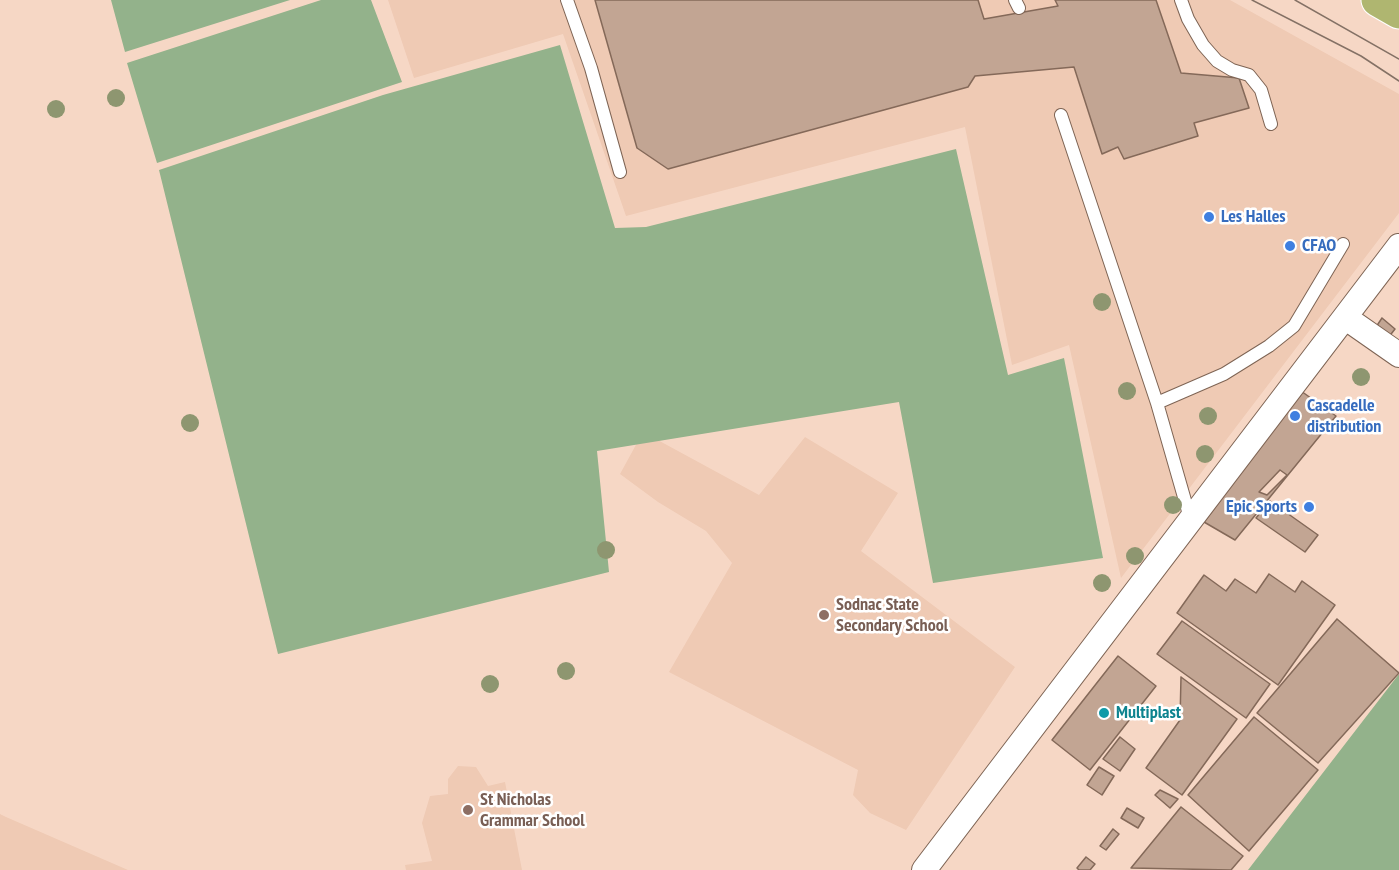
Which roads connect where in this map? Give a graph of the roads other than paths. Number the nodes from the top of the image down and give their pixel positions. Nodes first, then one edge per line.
1 (567, 0) edge
2 (1181, 0) edge
3 (1378, 0) edge
4 (1399, 12) edge
5 (1061, 116) dead end
6 (1271, 124) dead end
7 (620, 172) dead end
8 (1343, 244) dead end
9 (1399, 246) edge
10 (1346, 318) junction
11 (1399, 355) edge
12 (1157, 404) junction
13 (1190, 518) junction
14 (924, 870) edge

1 - 7 lane
2 - 6 lane
3 - 4 highway
5 - 12 lane
8 - 12 lane
9 - 10 street
10 - 11 street
10 - 13 street
12 - 13 lane
13 - 14 street

